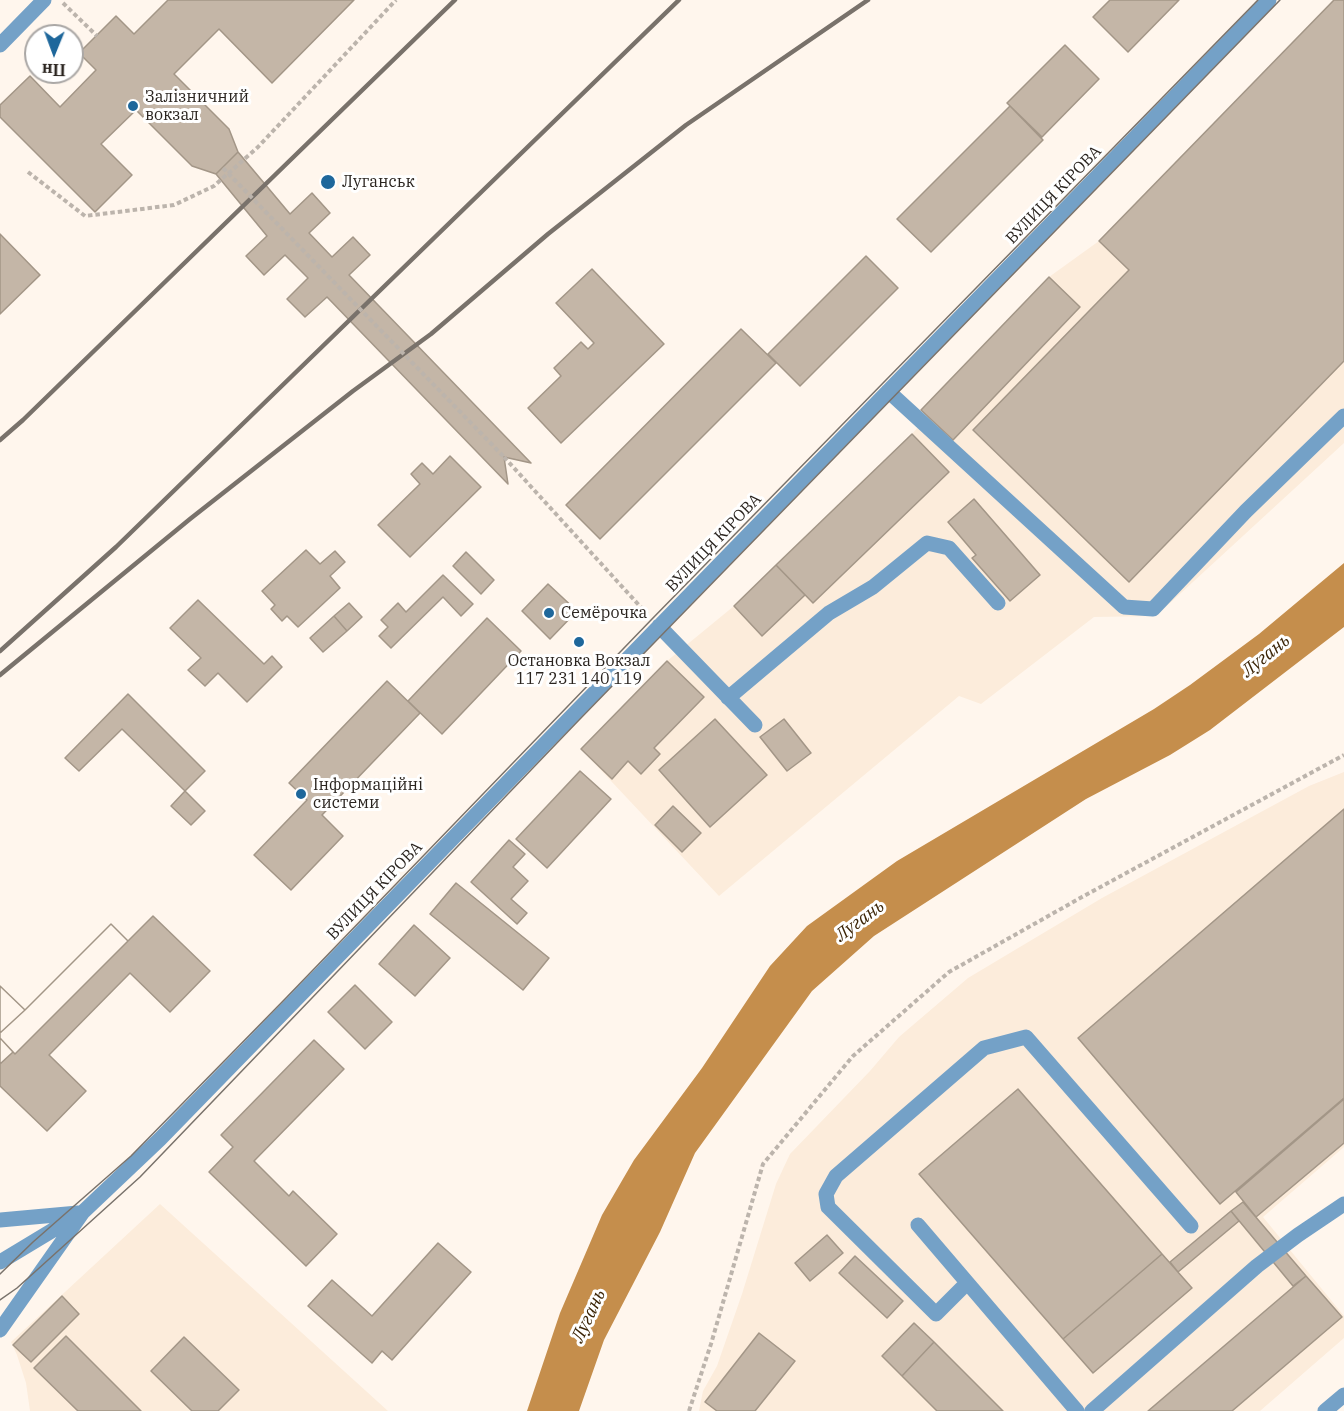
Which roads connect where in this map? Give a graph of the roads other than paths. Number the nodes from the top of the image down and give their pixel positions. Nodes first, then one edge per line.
1 (44, 0) edge
2 (1269, 0) edge
3 (0, 45) edge
4 (888, 391) junction
5 (1344, 416) edge
6 (998, 603) dead end
7 (659, 626) junction
8 (728, 698) junction
9 (755, 725) dead end
10 (1344, 1204) edge
11 (83, 1212) junction
12 (0, 1220) edge
13 (918, 1225) dead end
14 (1191, 1226) dead end
15 (0, 1262) edge
16 (967, 1283) junction
17 (0, 1330) edge
18 (1344, 1395) edge
19 (1077, 1411) edge
20 (1092, 1411) edge
21 (1324, 1411) edge

1 - 3 street
2 - 4 street, ВУЛИЦЯ КІРОВА
4 - 5 street
4 - 7 street, ВУЛИЦЯ КІРОВА
6 - 8 street
7 - 8 street
7 - 11 street, ВУЛИЦЯ КІРОВА
8 - 9 street
10 - 20 street
11 - 12 street
11 - 15 street, ВУЛИЦЯ КІРОВА
11 - 17 street, ВУЛИЦЯ КІРОВА
13 - 16 street
14 - 16 street
16 - 19 street
18 - 21 street

